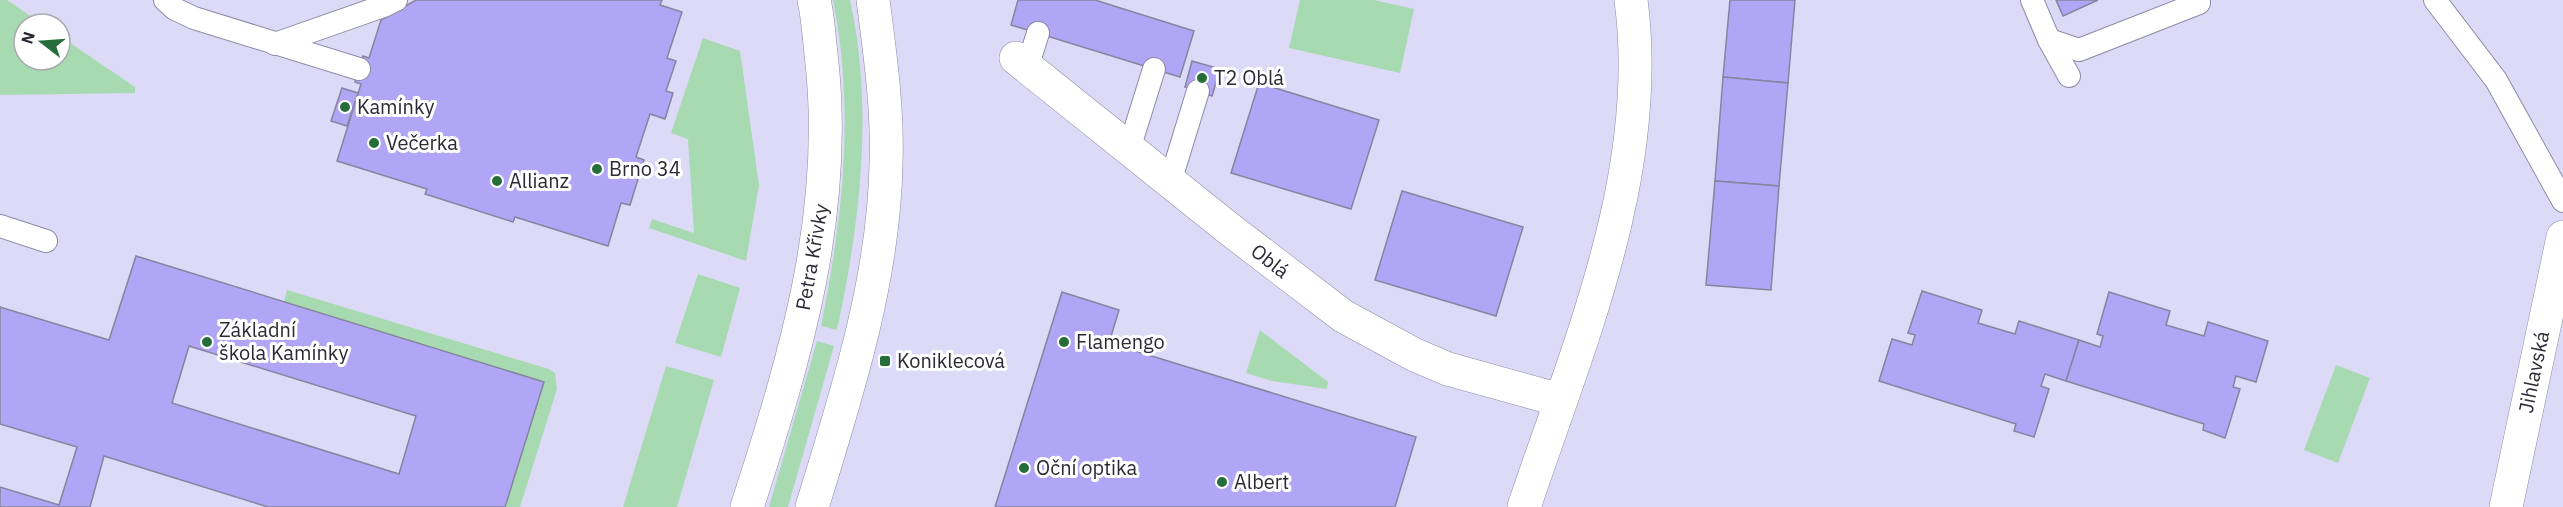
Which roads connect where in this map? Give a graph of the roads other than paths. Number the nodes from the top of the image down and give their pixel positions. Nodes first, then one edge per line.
1 (165, 0) edge
2 (396, 0) edge
3 (814, 0) edge
4 (873, 0) edge
5 (1631, 0) edge
6 (2031, 0) edge
7 (2435, 0) edge
8 (2199, 3) dead end
9 (2049, 40) junction
10 (275, 44) junction
11 (1026, 47) dead end
12 (359, 69) dead end
13 (1154, 69) dead end
14 (2069, 76) dead end
15 (1198, 91) dead end
16 (1129, 149) junction
17 (1170, 182) junction
18 (2563, 201) edge
19 (0, 226) edge
20 (2563, 237) edge
21 (46, 241) dead end
22 (1560, 400) junction
23 (747, 507) edge
24 (812, 507) edge
25 (1524, 507) edge
26 (2506, 507) edge

1 - 10 lane
2 - 10 lane
3 - 23 street, Petra Křivky
4 - 24 street
5 - 22 street
6 - 9 lane
7 - 18 lane
8 - 9 lane
9 - 14 lane
10 - 12 lane
11 - 16 street, Oblá
13 - 16 lane
15 - 17 lane
16 - 17 street, Oblá
17 - 22 street, Oblá
19 - 21 lane
20 - 26 street, Jihlavská
22 - 25 street

